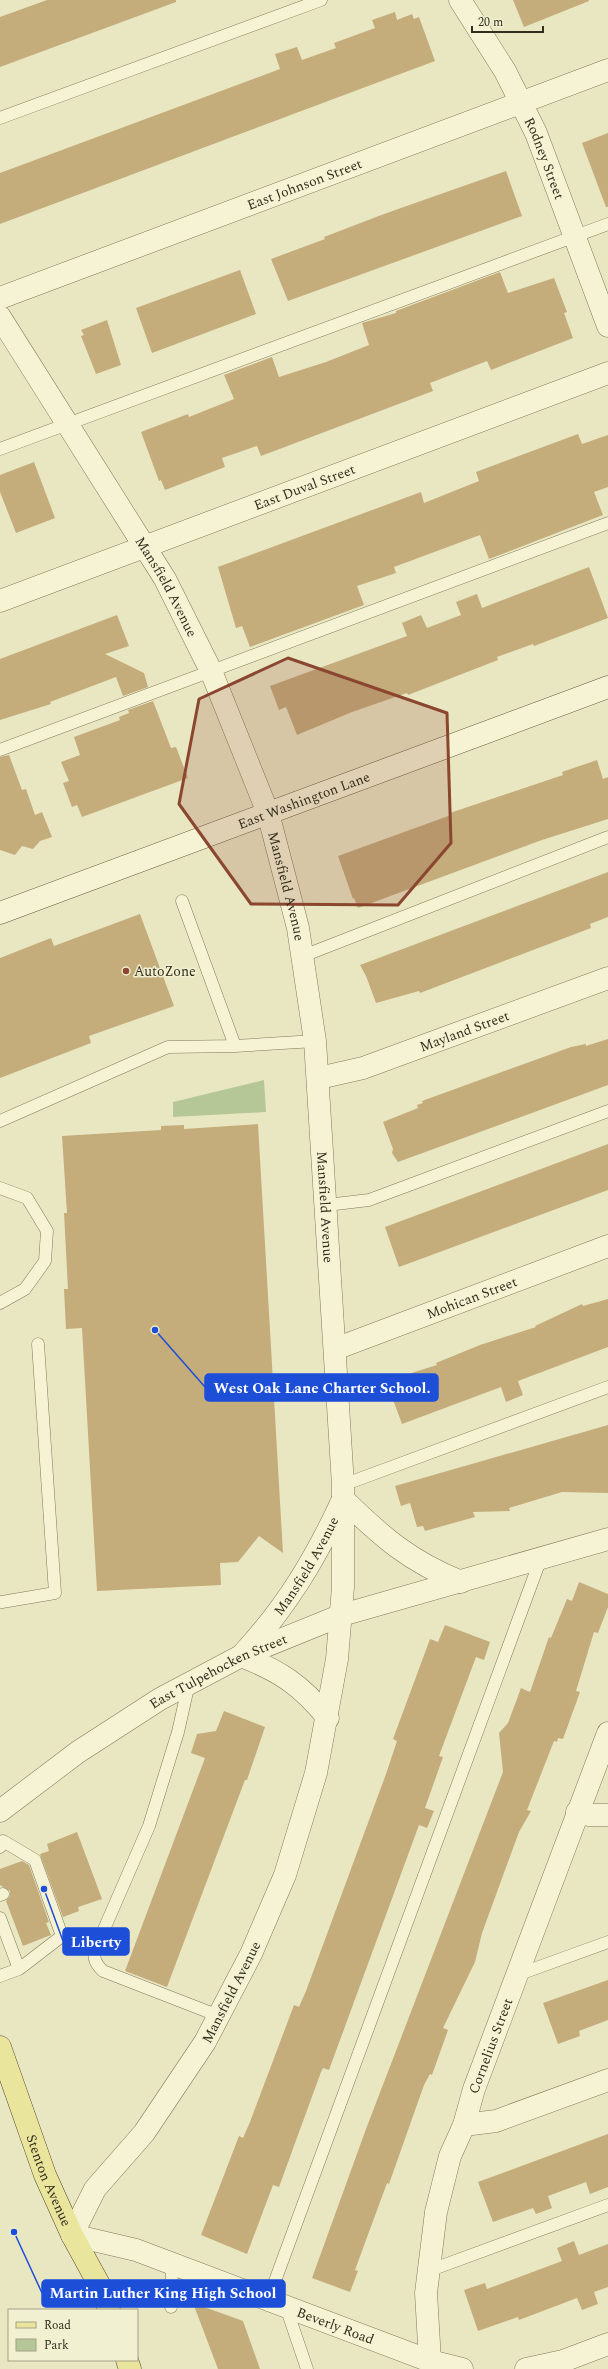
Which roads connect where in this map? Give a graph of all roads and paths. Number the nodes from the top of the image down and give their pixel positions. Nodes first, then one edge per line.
1 (321, 0) edge
2 (460, 0) edge
3 (608, 70) edge
4 (522, 102) junction
5 (0, 118) edge
6 (608, 224) edge
7 (574, 237) junction
8 (0, 298) edge
9 (0, 317) edge
10 (608, 326) edge
11 (608, 373) edge
12 (68, 424) junction
13 (0, 449) edge
14 (608, 523) edge
15 (145, 546) junction
16 (0, 601) edge
17 (211, 670) junction
18 (608, 687) edge
19 (0, 750) edge
20 (268, 813) junction
21 (608, 837) edge
22 (182, 901) dead end
23 (0, 913) edge
24 (304, 956) junction
25 (608, 978) edge
26 (316, 1040) junction
27 (235, 1046) junction
28 (320, 1078) junction
29 (608, 1111) edge
30 (0, 1121) edge
31 (0, 1188) edge
32 (327, 1205) junction
33 (608, 1246) edge
34 (0, 1303) edge
35 (38, 1344) dead end
36 (335, 1349) junction
37 (608, 1387) edge
38 (343, 1492) junction
39 (608, 1539) edge
40 (540, 1558) junction
41 (461, 1582) junction
42 (1, 1601) edge
43 (342, 1616) junction
44 (241, 1656) junction
45 (189, 1681) junction
46 (328, 1718) junction
47 (608, 1733) edge
48 (0, 1811) edge
49 (577, 1812) junction
50 (608, 1815) edge
51 (1, 1840) edge
52 (4, 1919) edge
53 (608, 1942) edge
54 (19, 1969) junction
55 (517, 1975) junction
56 (0, 1976) edge
57 (219, 2016) junction
58 (0, 2047) edge
59 (608, 2080) edge
60 (464, 2125) junction
61 (608, 2205) edge
62 (72, 2236) junction
63 (172, 2264) junction
64 (428, 2271) junction
65 (277, 2304) junction
66 (171, 2307) dead end
67 (109, 2309) edge
68 (608, 2344) edge
69 (432, 2365) edge
70 (564, 2365) edge
71 (307, 2369) edge
72 (462, 2369) edge
73 (526, 2369) edge

1 - 5 lane
2 - 4 street, Rodney Street
3 - 4 street, East Johnson Street
4 - 7 street, Rodney Street
4 - 8 street, East Johnson Street
6 - 7 lane
7 - 10 street, Rodney Street
7 - 12 lane
9 - 12 street, Mansfield Avenue
11 - 15 street, East Duval Street
12 - 13 lane
12 - 15 street, Mansfield Avenue
14 - 17 lane
15 - 16 street, East Duval Street
15 - 17 street, Mansfield Avenue
17 - 19 lane
17 - 20 street, Mansfield Avenue
18 - 20 street, East Washington Lane
20 - 23 street, East Washington Lane
20 - 24 street, Mansfield Avenue
21 - 24 lane
22 - 27 lane
24 - 26 street, Mansfield Avenue
25 - 28 street, Mayland Street
26 - 27 lane
26 - 28 street, Mansfield Avenue
27 - 30 lane
28 - 32 street, Mansfield Avenue
29 - 32 lane
31 - 34 lane
32 - 36 street, Mansfield Avenue
33 - 36 street, Mohican Street
35 - 42 lane
36 - 38 street, Mansfield Avenue
37 - 38 lane
38 - 41 street
38 - 43 street, Mansfield Avenue
38 - 44 street, Mansfield Avenue
39 - 40 street, East Tulpehocken Street
40 - 41 street, East Tulpehocken Street
40 - 65 lane
41 - 43 street, East Tulpehocken Street
43 - 44 street, East Tulpehocken Street
43 - 46 street, Mansfield Avenue
44 - 45 street, East Tulpehocken Street
44 - 46 street
45 - 48 street, East Tulpehocken Street
45 - 57 lane
46 - 57 street, Mansfield Avenue
47 - 49 street, Cornelius Street
49 - 50 street
49 - 55 street, Cornelius Street
51 - 54 lane
52 - 54 lane
53 - 55 lane
54 - 56 lane
55 - 60 street, Cornelius Street
57 - 62 street, Mansfield Avenue
58 - 62 main road, Stenton Avenue
59 - 60 street
60 - 64 street, Cornelius Street
61 - 64 lane
62 - 63 street, Beverly Road
62 - 67 main road, Stenton Avenue
63 - 65 street, Beverly Road
63 - 66 lane
64 - 69 street, Cornelius Street
65 - 69 street, Beverly Road
65 - 71 lane
68 - 70 street
69 - 72 street, Beverly Road
70 - 73 street

